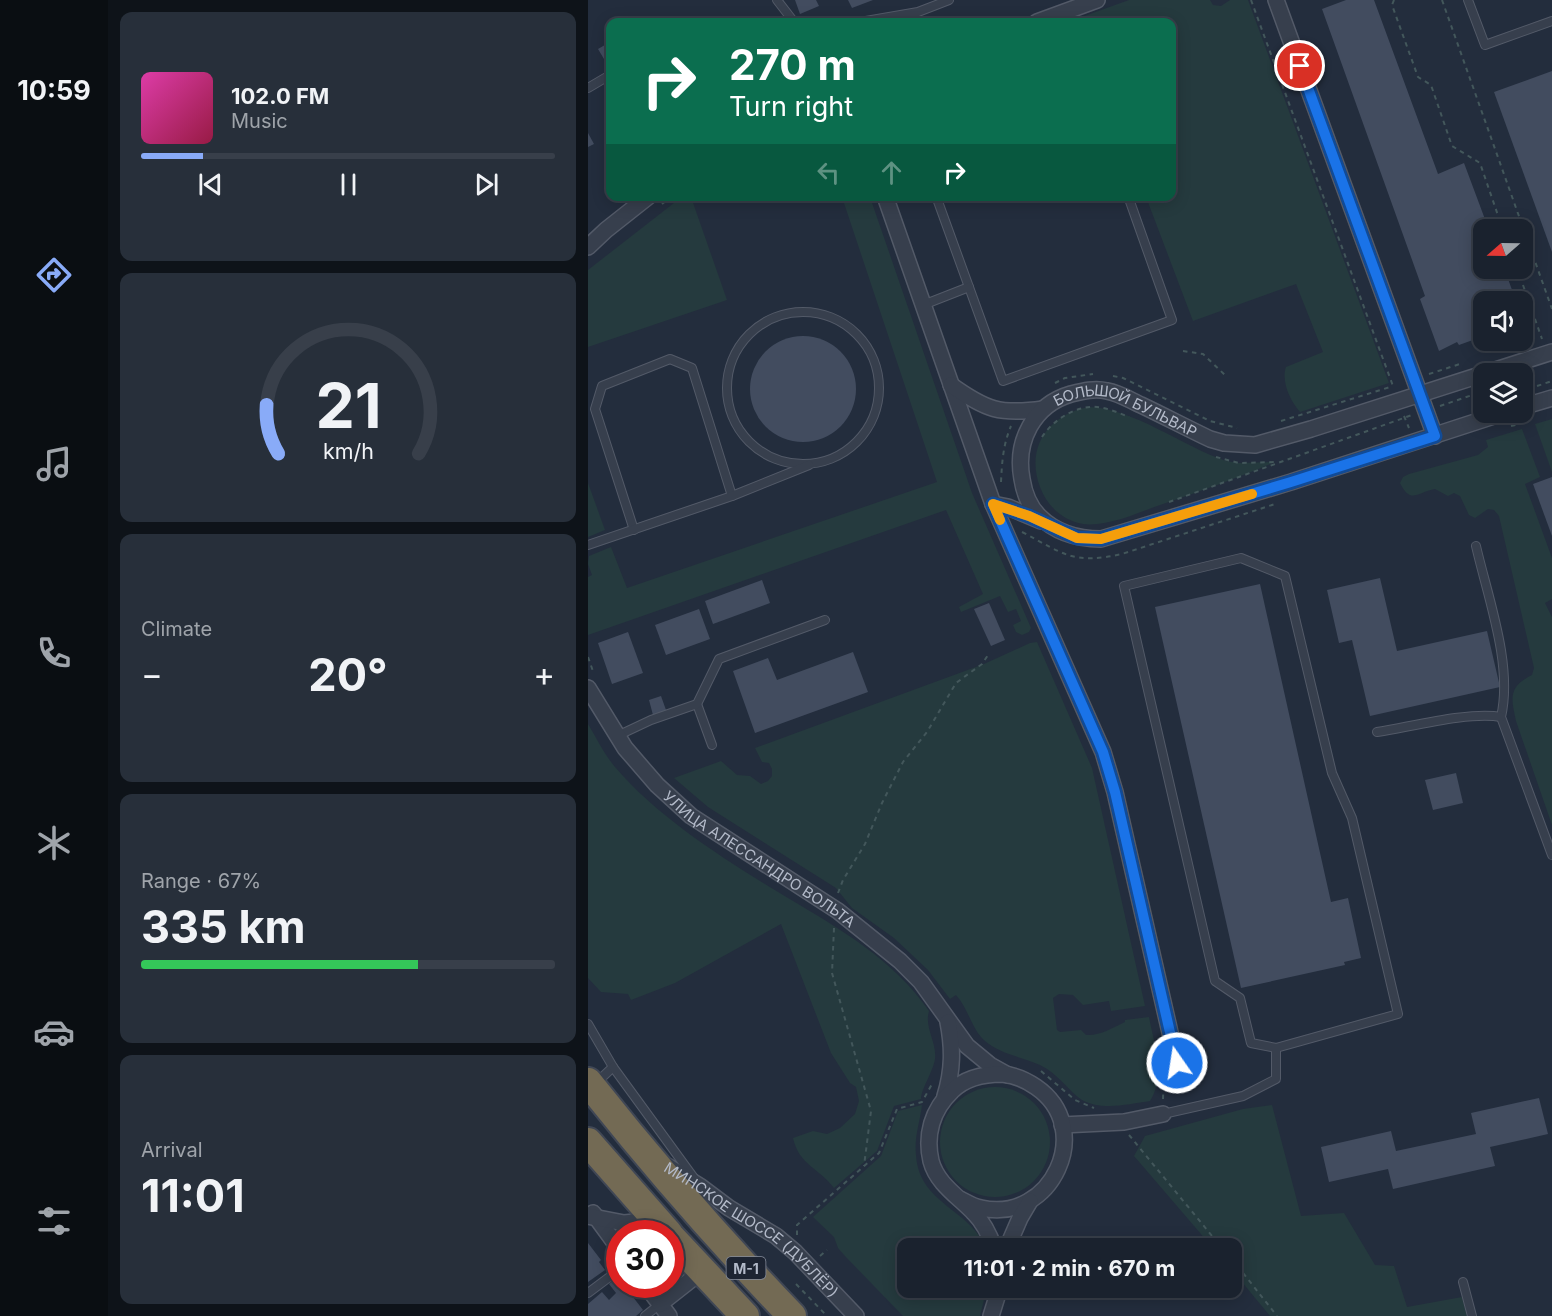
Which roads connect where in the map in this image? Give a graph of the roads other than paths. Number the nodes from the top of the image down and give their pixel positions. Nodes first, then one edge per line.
1 (777, 0) edge
2 (949, 0) edge
3 (1097, 0) edge
4 (1276, 0) edge
5 (1468, 0) edge
6 (791, 18) edge
7 (883, 18) edge
8 (1048, 18) edge
9 (1552, 21) edge
10 (606, 77) edge
11 (588, 88) edge
12 (643, 201) edge
13 (887, 201) edge
14 (938, 201) edge
15 (1130, 201) edge
16 (588, 248) edge
17 (969, 287) junction
18 (923, 305) junction
19 (1552, 352) edge
20 (951, 385) junction
21 (1420, 393) junction
22 (1552, 398) edge
23 (1533, 404) edge
24 (1043, 410) junction
25 (1473, 423) edge
26 (1435, 436) junction
27 (811, 464) junction
28 (732, 496) junction
29 (993, 504) junction
30 (1050, 524) junction
31 (634, 530) junction
32 (588, 545) edge
33 (1476, 546) dead end
34 (825, 620) dead end
35 (592, 682) edge
36 (698, 704) junction
37 (1501, 717) junction
38 (1377, 732) dead end
39 (617, 736) junction
40 (712, 745) dead end
41 (1552, 855) edge
42 (946, 1016) junction
43 (588, 1024) edge
44 (1276, 1048) junction
45 (1171, 1065) road end
46 (613, 1067) junction
47 (1008, 1075) junction
48 (590, 1085) edge
49 (944, 1099) junction
50 (1163, 1114) joint
51 (1062, 1125) junction
52 (588, 1142) edge
53 (642, 1150) junction
54 (701, 1186) junction
55 (960, 1199) junction
56 (1030, 1201) junction
57 (591, 1213) edge
58 (614, 1220) edge
59 (656, 1220) edge
60 (606, 1232) edge
61 (990, 1238) edge
62 (1011, 1238) edge
63 (684, 1251) edge
64 (702, 1271) junction
65 (606, 1280) edge
66 (1463, 1282) dead end
67 (588, 1293) edge
68 (996, 1298) edge
69 (664, 1310) edge
70 (645, 1316) edge
71 (745, 1316) edge
72 (792, 1316) edge
73 (856, 1316) edge
74 (991, 1316) edge
75 (1472, 1316) edge

1 - 6 lane
2 - 7 lane
3 - 8 street
4 - 21 street
5 - 9 lane
10 - 11 lane
12 - 16 street
13 - 18 street
14 - 17 lane
15 - 17 lane
17 - 18 lane
18 - 20 street
19 - 21 street, БОЛЬШОЙ БУЛЬВАР
20 - 24 street
20 - 29 street
21 - 24 street, БОЛЬШОЙ БУЛЬВАР
21 - 26 street
22 - 23 street
24 - 30 street, БОЛЬШОЙ БУЛЬВАР
25 - 26 street, БОЛЬШОЙ БУЛЬВАР
26 - 30 street, БОЛЬШОЙ БУЛЬВАР
27 - 27 lane
27 - 28 lane
28 - 31 lane
28 - 31 lane
29 - 30 street
29 - 45 street
31 - 32 lane
33 - 37 lane
34 - 36 lane
35 - 39 street, УЛИЦА АЛЕССАНДРО ВОЛЬТА
36 - 39 lane
36 - 40 lane
37 - 38 lane
37 - 41 lane
39 - 42 street, УЛИЦА АЛЕССАНДРО ВОЛЬТА
42 - 47 street, УЛИЦА АЛЕССАНДРО ВОЛЬТА
42 - 49 street
43 - 46 lane
44 - 44 lane
44 - 50 lane
46 - 48 lane
46 - 54 lane
47 - 49 street
47 - 51 street
48 - 53 highway, М-1
49 - 55 street
50 - 51 street
51 - 56 street
52 - 59 highway, М-1
53 - 54 street, МИНСКОЕ ШОССЕ (ДУБЛЁР)
53 - 72 highway, М-1
54 - 73 street, МИНСКОЕ ШОССЕ (ДУБЛЁР)
55 - 56 street
55 - 61 street
56 - 62 street
57 - 58 street
57 - 60 street
63 - 64 highway, М-1
64 - 69 street
64 - 71 highway, М-1
65 - 67 lane
66 - 75 lane
68 - 74 street
69 - 70 lane

